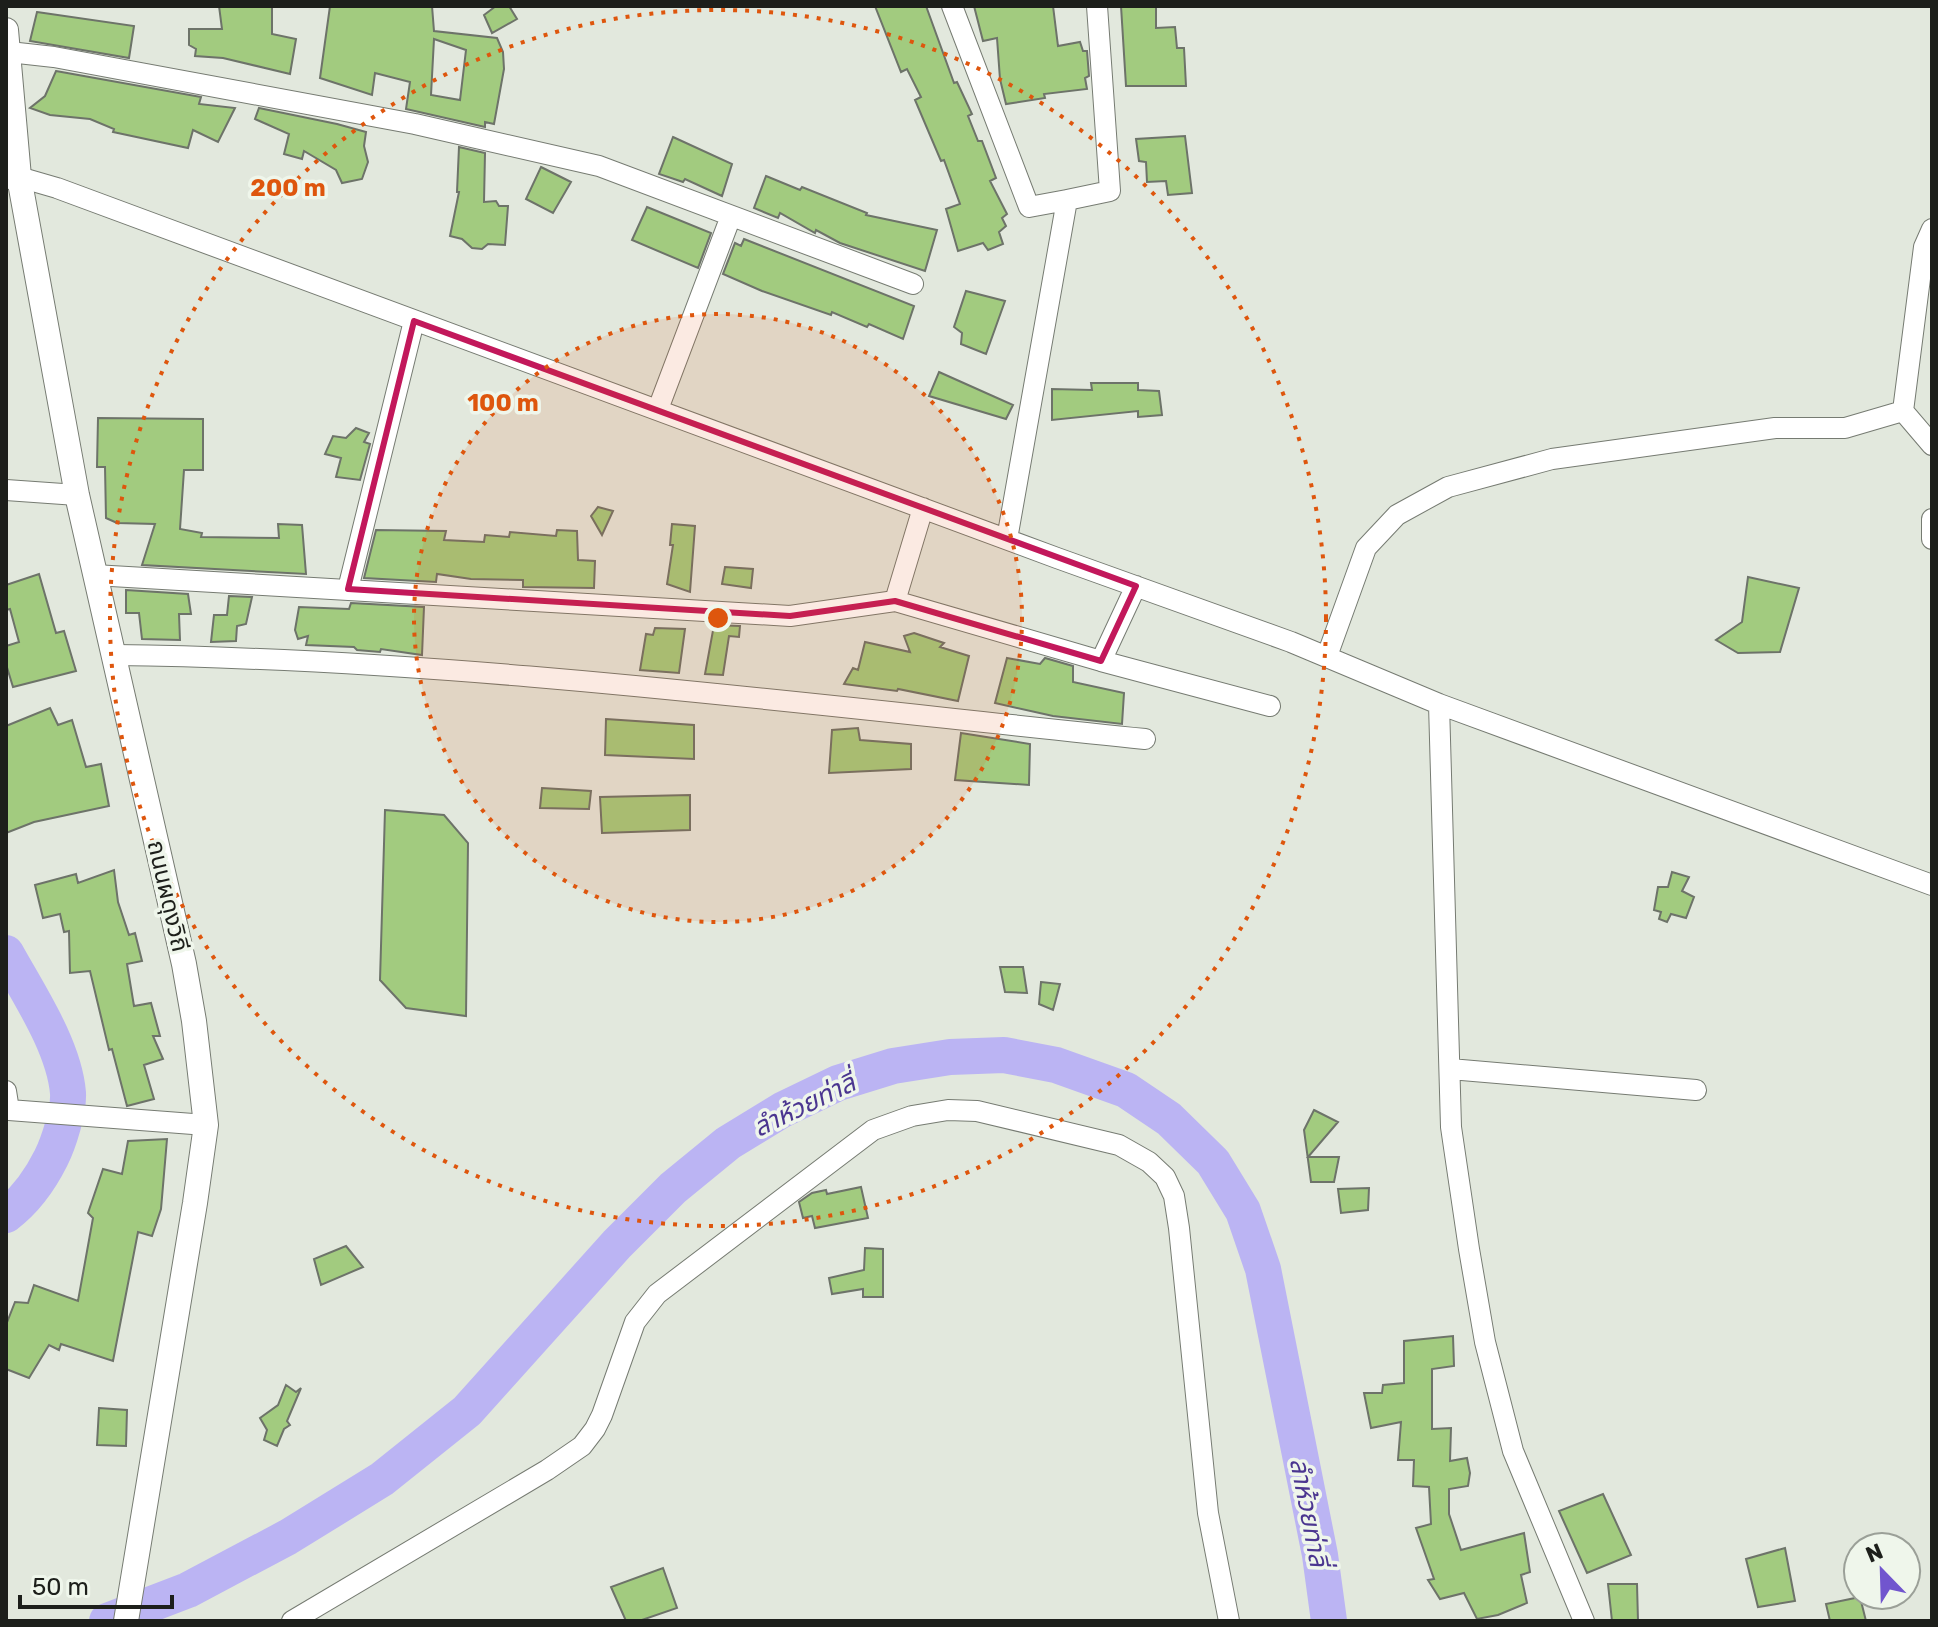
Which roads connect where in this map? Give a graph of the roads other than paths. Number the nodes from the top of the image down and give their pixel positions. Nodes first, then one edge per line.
1 (952, 6) edge
2 (1097, 6) edge
3 (8, 41) edge
4 (6, 134) edge
5 (12, 178) edge
6 (1067, 200) junction
7 (731, 216) junction
8 (1932, 229) edge
9 (913, 284) dead end
10 (414, 321) junction
11 (658, 409) junction
12 (1903, 411) junction
13 (1932, 445) edge
14 (6, 490) edge
15 (77, 495) junction
16 (923, 508) junction
17 (1932, 519) edge
18 (1007, 539) junction
19 (1932, 539) edge
20 (94, 575) junction
21 (1136, 586) junction
22 (348, 589) junction
23 (895, 601) junction
24 (114, 655) junction
25 (1327, 656) junction
26 (1101, 661) junction
27 (1439, 704) junction
28 (1270, 706) dead end
29 (1145, 739) dead end
30 (1932, 885) edge
31 (1450, 1069) junction
32 (1696, 1090) dead end
33 (8, 1100) edge
34 (206, 1125) junction
35 (126, 1621) edge
36 (292, 1621) edge
37 (1229, 1621) edge
38 (1584, 1621) edge

1 - 6 street
2 - 6 street
3 - 5 main road
3 - 7 street
4 - 5 main road
5 - 10 street
5 - 15 main road, ถนนผดุงวิถี
6 - 18 street
7 - 9 street
7 - 11 street
8 - 12 street
10 - 11 street
10 - 22 street
11 - 16 street
12 - 13 street
12 - 25 street
14 - 15 street
15 - 20 main road, ถนนผดุงวิถี
16 - 18 street
16 - 23 street
17 - 19 street
18 - 21 street
20 - 22 street
20 - 24 main road, ถนนผดุงวิถี
21 - 25 street
21 - 26 street
22 - 23 street
23 - 26 street
24 - 29 street
24 - 34 main road, ถนนผดุงวิถี
25 - 27 street
26 - 28 street
27 - 30 street
27 - 31 street
31 - 32 street
31 - 38 street
33 - 34 street
34 - 35 main road, ถนนผดุงวิถี
36 - 37 street

